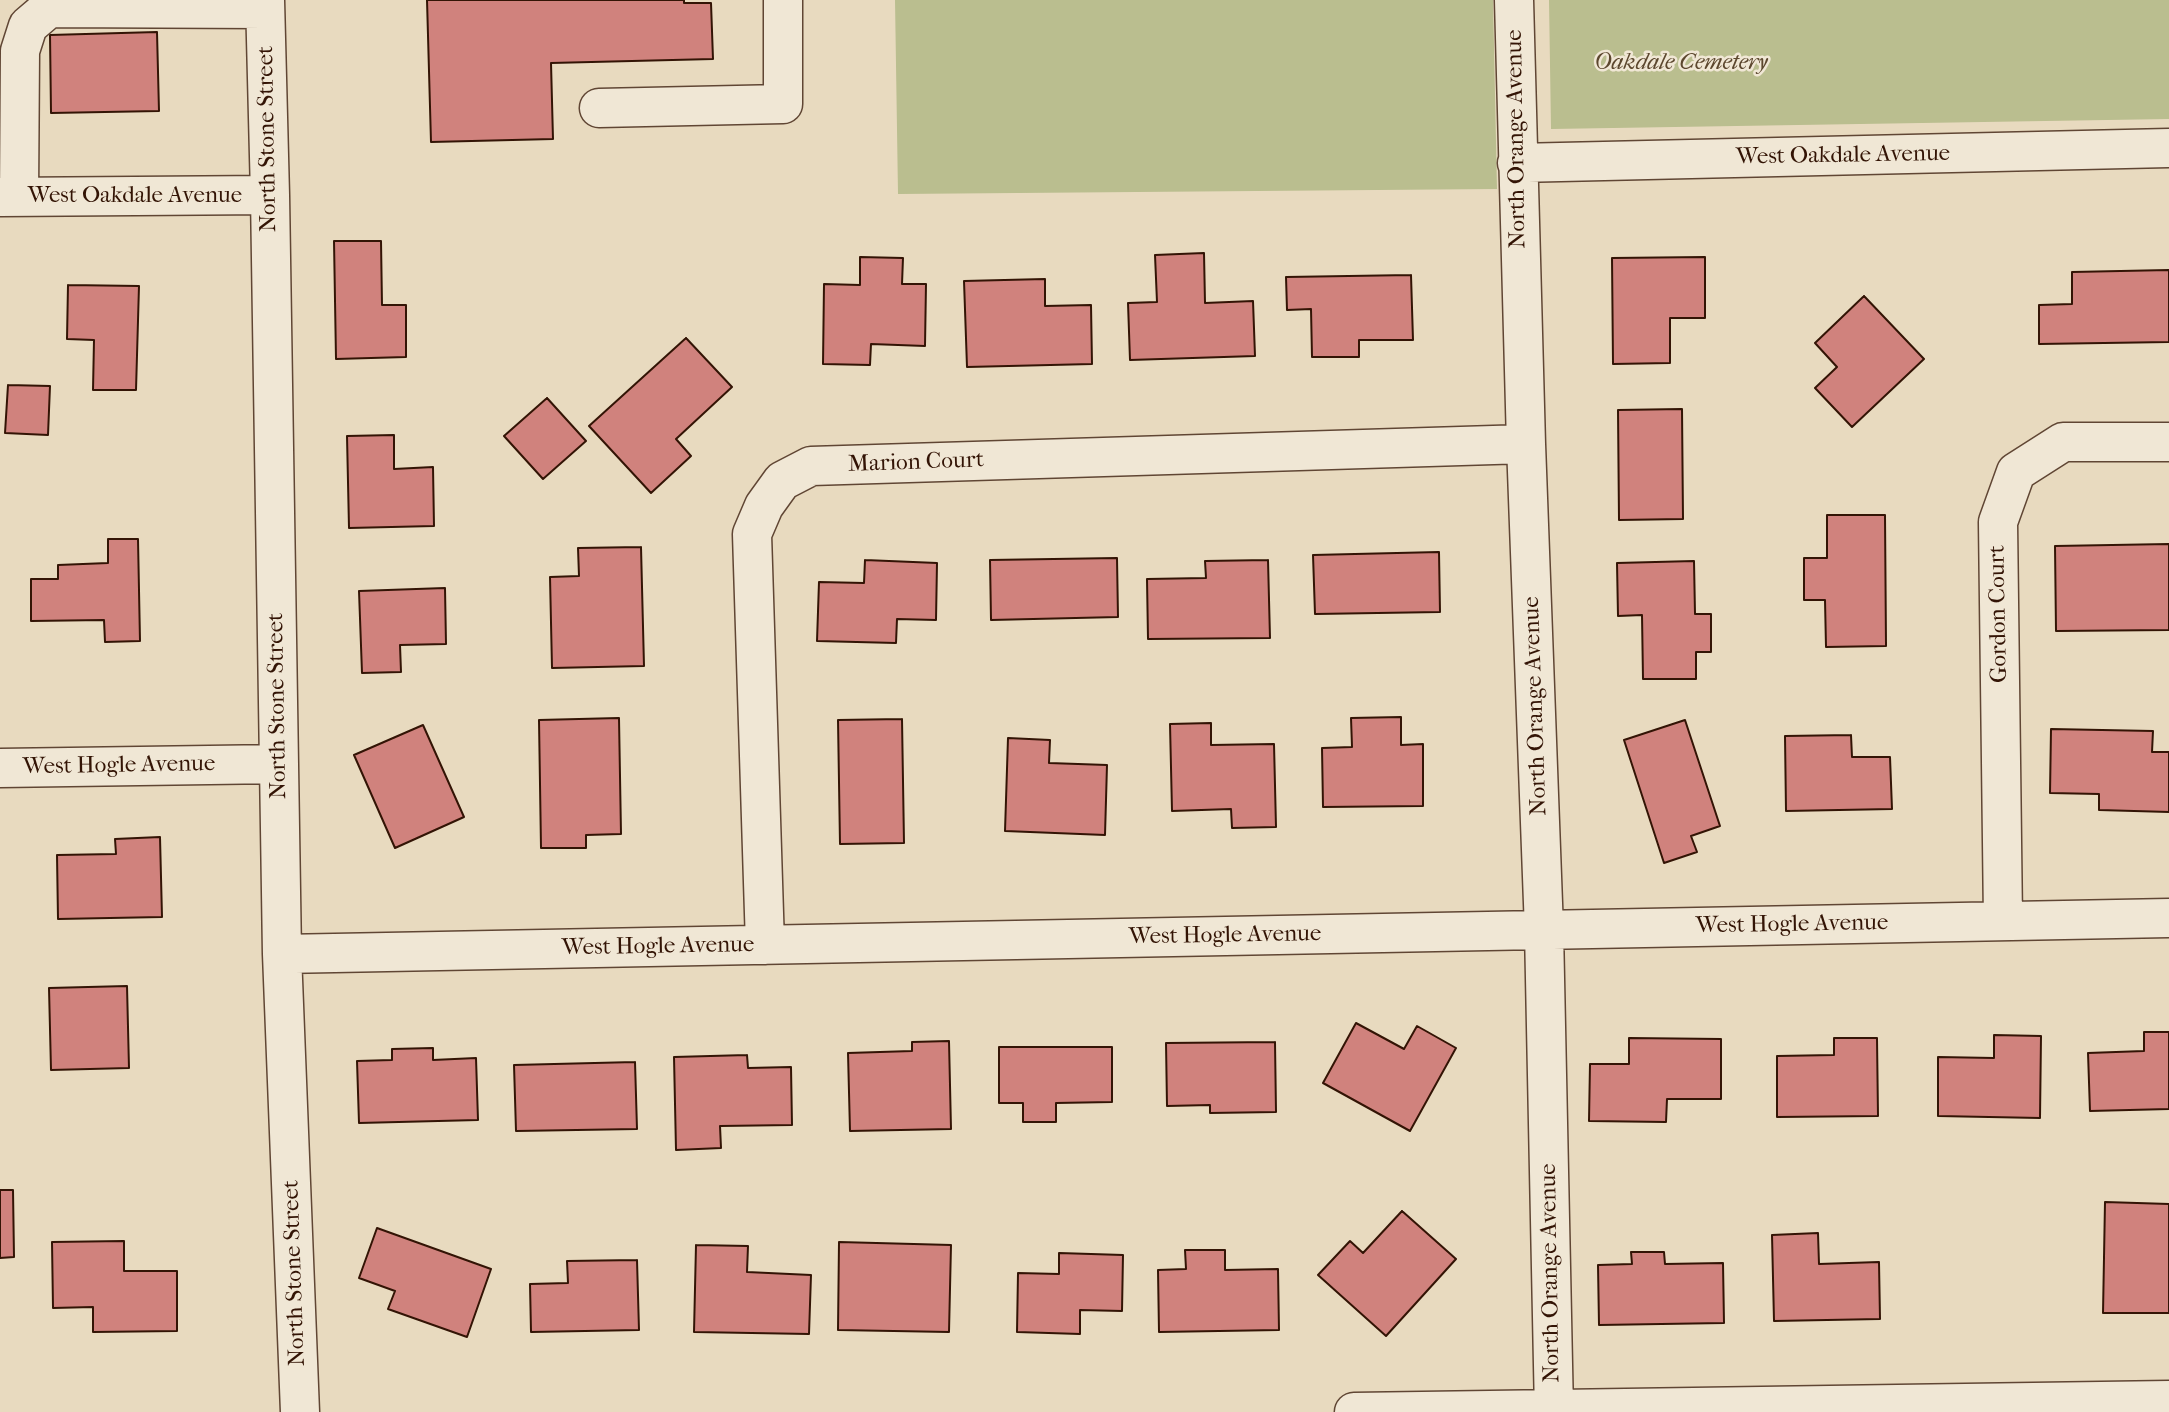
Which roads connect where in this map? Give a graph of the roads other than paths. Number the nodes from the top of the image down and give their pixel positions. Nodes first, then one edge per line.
1 (783, 0) edge
2 (1514, 0) edge
3 (265, 5) edge
4 (599, 108) dead end
5 (2169, 148) edge
6 (1517, 163) junction
7 (270, 195) junction
8 (10, 197) edge
9 (2169, 442) edge
10 (1526, 443) junction
11 (279, 764) junction
12 (0, 768) edge
13 (2169, 918) edge
14 (2003, 921) junction
15 (1544, 930) junction
16 (765, 945) junction
17 (282, 954) junction
18 (2169, 1400) edge
19 (1554, 1410) edge
20 (300, 1412) edge
21 (1354, 1412) edge

1 - 4 street
2 - 6 street, North Orange Avenue
3 - 7 street, North Stone Street
3 - 8 street
5 - 6 street, West Oakdale Avenue
6 - 10 street, North Orange Avenue
7 - 8 street, West Oakdale Avenue
7 - 11 street, North Stone Street
9 - 14 street, Gordon Court
10 - 15 street, North Orange Avenue
10 - 16 street, Marion Court
11 - 12 street, West Hogle Avenue
11 - 17 street, North Stone Street
13 - 14 street, West Hogle Avenue
14 - 15 street, West Hogle Avenue
15 - 16 street, West Hogle Avenue
15 - 19 street, North Orange Avenue
16 - 17 street, West Hogle Avenue
17 - 20 street, North Stone Street
18 - 19 street
19 - 21 street

